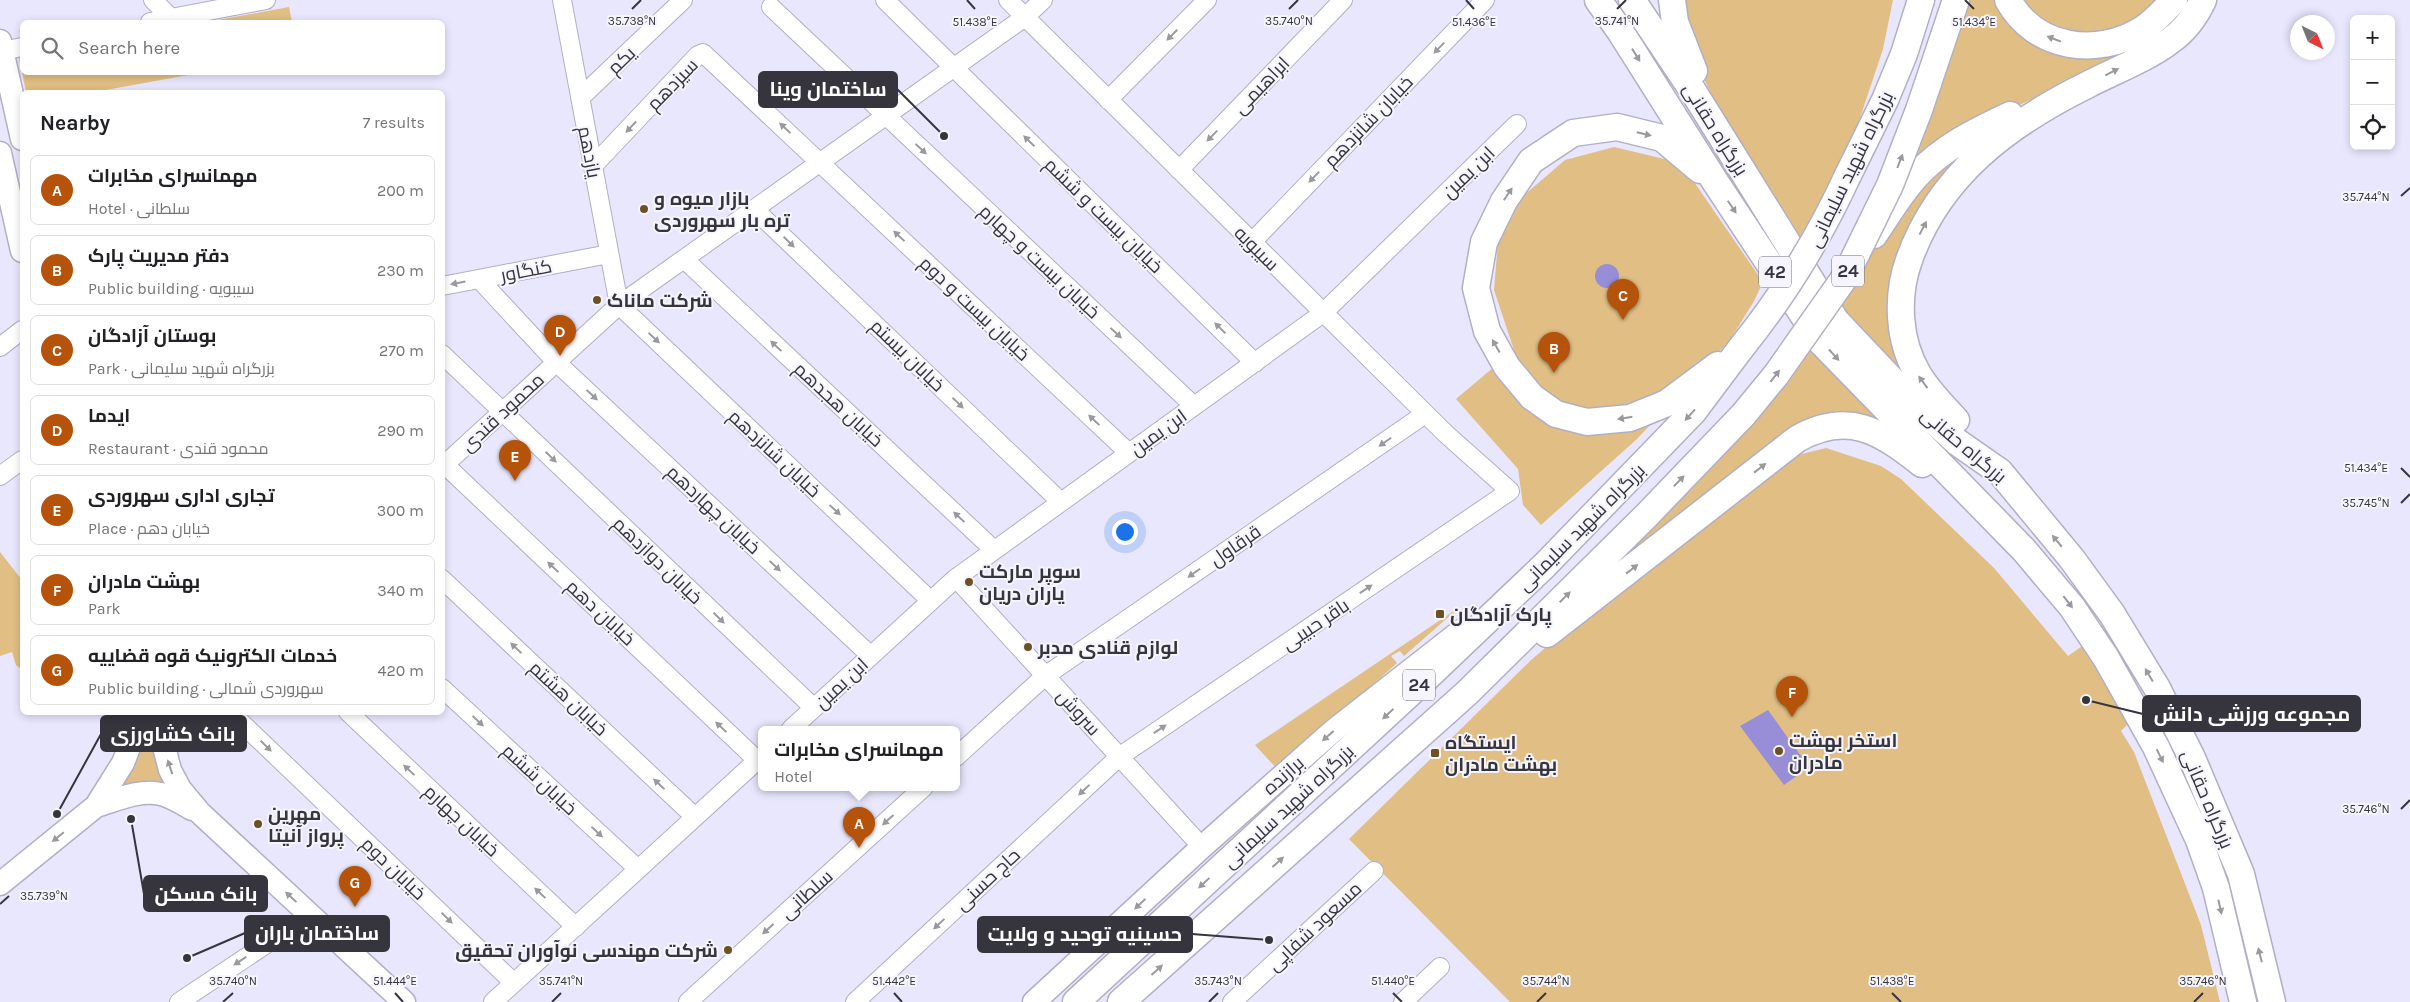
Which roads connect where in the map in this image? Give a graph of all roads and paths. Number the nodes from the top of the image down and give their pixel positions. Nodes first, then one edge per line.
1 (153, 0) edge
2 (265, 0) edge
3 (562, 0) edge
4 (683, 0) edge
5 (885, 0) edge
6 (1008, 0) edge
7 (1043, 0) edge
8 (1206, 0) edge
9 (1343, 0) edge
10 (1485, 0) edge
11 (1598, 0) edge
12 (1632, 0) edge
13 (1672, 0) edge
14 (1902, 0) edge
15 (1921, 0) edge
16 (1956, 0) edge
17 (2008, 0) edge
18 (2174, 0) edge
19 (2203, 0) edge
20 (771, 7) dead end
21 (1025, 17) junction
22 (171, 18) junction
23 (160, 20) edge
24 (8, 47) edge
25 (954, 68) junction
26 (2082, 87) junction
27 (580, 98) junction
28 (1108, 100) junction
29 (886, 116) junction
30 (1517, 124) dead end
31 (20, 126) edge
32 (1720, 134) junction
33 (0, 153) edge
34 (820, 162) junction
35 (593, 166) junction
36 (1180, 170) junction
37 (1848, 175) junction
38 (1716, 183) junction
39 (754, 209) junction
40 (16, 239) edge
41 (1252, 242) junction
42 (609, 254) junction
43 (684, 259) junction
44 (1845, 277) junction
45 (479, 279) junction
46 (445, 285) edge
47 (619, 304) junction
48 (1323, 313) junction
49 (20, 332) edge
50 (0, 347) edge
51 (1741, 348) junction
52 (445, 357) edge
53 (556, 362) junction
54 (1255, 362) junction
55 (1194, 406) junction
56 (502, 412) junction
57 (1425, 414) junction
58 (1129, 453) junction
59 (20, 461) edge
60 (445, 463) edge
61 (445, 467) edge
62 (2000, 472) junction
63 (0, 476) edge
64 (1510, 491) joint
65 (1061, 502) junction
66 (1987, 515) junction
67 (994, 550) junction
68 (1545, 564) junction
69 (956, 578) junction
70 (445, 582) edge
71 (931, 601) junction
72 (871, 656) junction
73 (1046, 676) junction
74 (445, 691) edge
75 (1467, 693) junction
76 (814, 708) junction
77 (169, 715) edge
78 (233, 715) edge
79 (351, 715) edge
80 (131, 720) edge
81 (157, 720) edge
82 (794, 726) edge
83 (960, 753) edge
84 (758, 757) edge
85 (1119, 757) junction
86 (758, 759) edge
87 (920, 791) edge
88 (96, 806) junction
89 (200, 813) junction
90 (695, 817) junction
91 (1202, 847) junction
92 (638, 870) junction
93 (1374, 871) dead end
94 (0, 884) edge
95 (310, 915) junction
96 (576, 926) junction
97 (1440, 967) dead end
98 (514, 982) junction
99 (179, 1002) edge
100 (404, 1002) edge
101 (493, 1002) edge
102 (688, 1002) edge
103 (855, 1002) edge
104 (1034, 1002) edge
105 (1076, 1002) edge
106 (1121, 1002) edge
107 (1232, 1002) edge
108 (1403, 1002) edge
109 (2243, 1002) edge
110 (2272, 1002) edge

1 - 22 street
2 - 22 street
3 - 27 street, یازدهم
4 - 27 street, یکم
5 - 25 street, خیابان بیست و ششم
6 - 21 street, سیبویه
7 - 21 street, محمود قندی
8 -> 28 street
9 -> 36 street, ابراهیمی
10 -> 41 street, خیابان شانزدهم
11 -> 38 highway, بزرگراه حقانی / 42
12 - 32 highway, بزرگراه حقانی / 42
13 - 32 highway
14 - 37 highway
15 - 37 highway, بزرگراه شهید سلیمانی / 24
44 -> 16 highway, بزرگراه شهید سلیمانی / 24, bridge
18 -> 17 highway
26 -> 19 highway
20 - 29 street, خیابان بیست و چهارم
21 - 25 street, محمود قندی
21 - 28 street, سیبویه
22 - 23 street
24 - 31 main road
25 - 29 street, محمود قندی
54 -> 25 street, خیابان بیست و ششم
26 - 44 highway
62 -> 26 highway
27 - 35 street, یازدهم
28 - 36 street, سیبویه
29 - 34 street, محمود قندی
29 -> 55 street, خیابان بیست و چهارم
30 - 48 street, ابن یمین
32 - 62 highway, بزرگراه حقانی / 42
33 - 40 main road
34 -> 35 street, سیزدهم
34 - 39 street, محمود قندی
58 -> 34 street, خیابان بیست و دوم
35 - 42 street, یازدهم
36 - 41 street, سیبویه
37 - 51 highway, بزرگراه شهید سلیمانی / 24, bridge
51 -> 38 highway
38 -> 66 highway, بزرگراه حقانی / 42
39 - 43 street, محمود قندی
39 -> 65 street, خیابان بیستم
41 - 48 street, سیبویه
42 - 45 street, کنگاور
42 - 47 street, یازدهم
43 - 47 street, محمود قندی
67 -> 43 street, خیابان هجدهم
75 -> 44 highway, بزرگراه شهید سلیمانی / 24, bridge
45 -> 46 street, کنگاور
45 - 53 street, خیابان چهاردهم
47 - 53 street, محمود قندی
47 -> 71 street, خیابان شانزدهم
48 - 54 street, ابن یمین
48 - 57 street, سیبویه
49 - 50 street
51 -> 68 highway, بزرگراه شهید سلیمانی / 24
52 - 56 street, خیابان دوازدهم
53 - 56 street, محمود قندی
53 -> 72 street, خیابان چهاردهم
54 - 55 street, ابن یمین
55 - 58 street, ابن یمین
56 - 60 street, محمود قندی
56 -> 76 street, خیابان دوازدهم
57 - 64 street, سیبویه
57 -> 73 street, قرقاول
58 - 65 street, ابن یمین
59 - 63 street
84 -> 61 street, خیابان دهم
110 -> 62 highway, بزرگراه حقانی / 42
85 -> 64 street, باقر حبیبی
65 - 67 street, ابن یمین
75 -> 66 highway
66 -> 109 highway, بزرگراه حقانی / 42
67 - 69 street, ابن یمین
68 -> 91 main road, برازنده
68 -> 105 highway, بزرگراه شهید سلیمانی / 24
69 - 71 street, ابن یمین
69 - 73 street, سروش
90 -> 70 street, خیابان هشتم
71 - 72 street, ابن یمین
72 - 76 street, ابن یمین
73 - 83 street
73 - 85 street, سروش
74 -> 92 street, خیابان ششم
106 -> 75 highway, بزرگراه شهید سلیمانی / 24
76 - 82 street, ابن یمین
77 - 81 street
78 -> 98 street, خیابان دوم
96 -> 79 street, خیابان چهارم
80 - 88 main road
89 -> 81 main road
85 - 91 street, سروش
85 -> 103 street, حاج حسنی
86 - 90 street
87 -> 102 street, سلطانی
88 - 89 main road
88 -> 94 main road
95 -> 89 main road
90 - 92 street
91 -> 104 main road, برازنده
92 - 96 street
93 - 107 street, مسعود شفاپی
95 -> 99 street
95 - 100 main road
96 - 98 street
97 - 108 street
98 - 101 street

